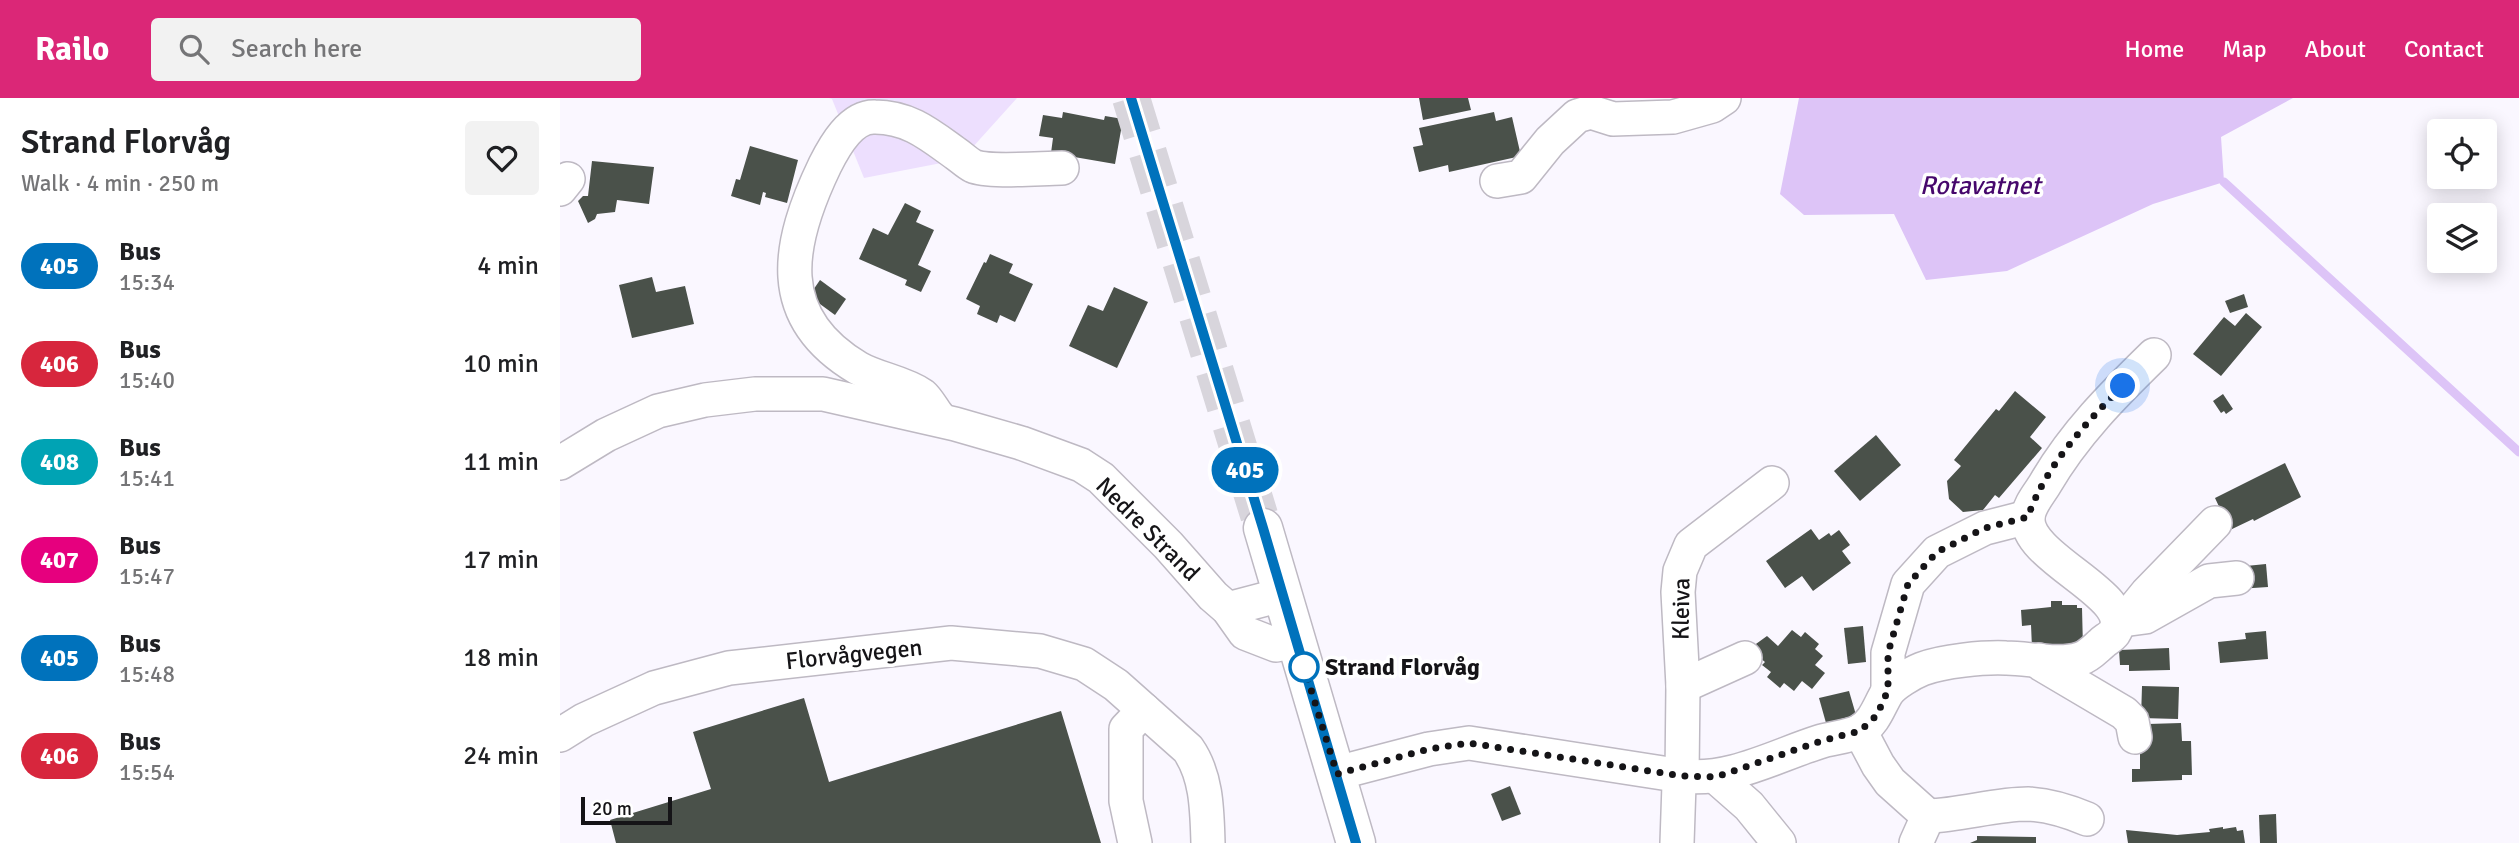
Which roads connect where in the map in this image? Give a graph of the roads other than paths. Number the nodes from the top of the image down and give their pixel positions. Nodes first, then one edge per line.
1 (1724, 98) edge
2 (1062, 168) dead end
3 (1497, 181) dead end
4 (2154, 355) dead end
5 (941, 421) junction
6 (560, 463) edge
7 (1772, 483) dead end
8 (2028, 517) junction
9 (2215, 523) dead end
10 (1263, 528) tunnel mouth
11 (2237, 578) dead end
12 (1281, 595) junction
13 (1228, 609) junction
14 (2121, 620) junction
15 (1295, 641) junction
16 (1745, 658) dead end
17 (2039, 660) junction
18 (1683, 686) junction
19 (1888, 690) junction
20 (1144, 710) junction
21 (1860, 731) junction
22 (560, 735) edge
23 (2135, 737) dead end
24 (1337, 774) junction
25 (1682, 776) junction
26 (1716, 777) junction
27 (2087, 819) dead end
28 (1922, 829) edge
29 (1135, 843) edge
30 (1208, 843) edge
31 (1356, 843) edge
32 (1677, 843) edge
33 (1779, 843) edge

1 - 3 street
2 - 5 street
4 - 8 street
5 - 6 street, Nedre Strand
5 - 13 street, Nedre Strand
7 - 18 street, Kleiva
8 - 14 street
8 - 19 street
9 - 14 street
10 - 12 main road
11 - 14 street
12 - 13 street
12 - 15 main road
13 - 15 street, Nedre Strand
14 - 17 street
15 - 24 main road
16 - 18 street
17 - 19 street
17 - 23 street
18 - 25 street, Kleiva
19 - 21 street
20 - 22 street, Florvågvegen
20 - 29 street
20 - 30 street, Florvågvegen
21 - 26 street
21 - 28 street
24 - 25 street
24 - 31 main road
25 - 26 street
25 - 32 street, Kleiva
26 - 33 street
27 - 28 street

